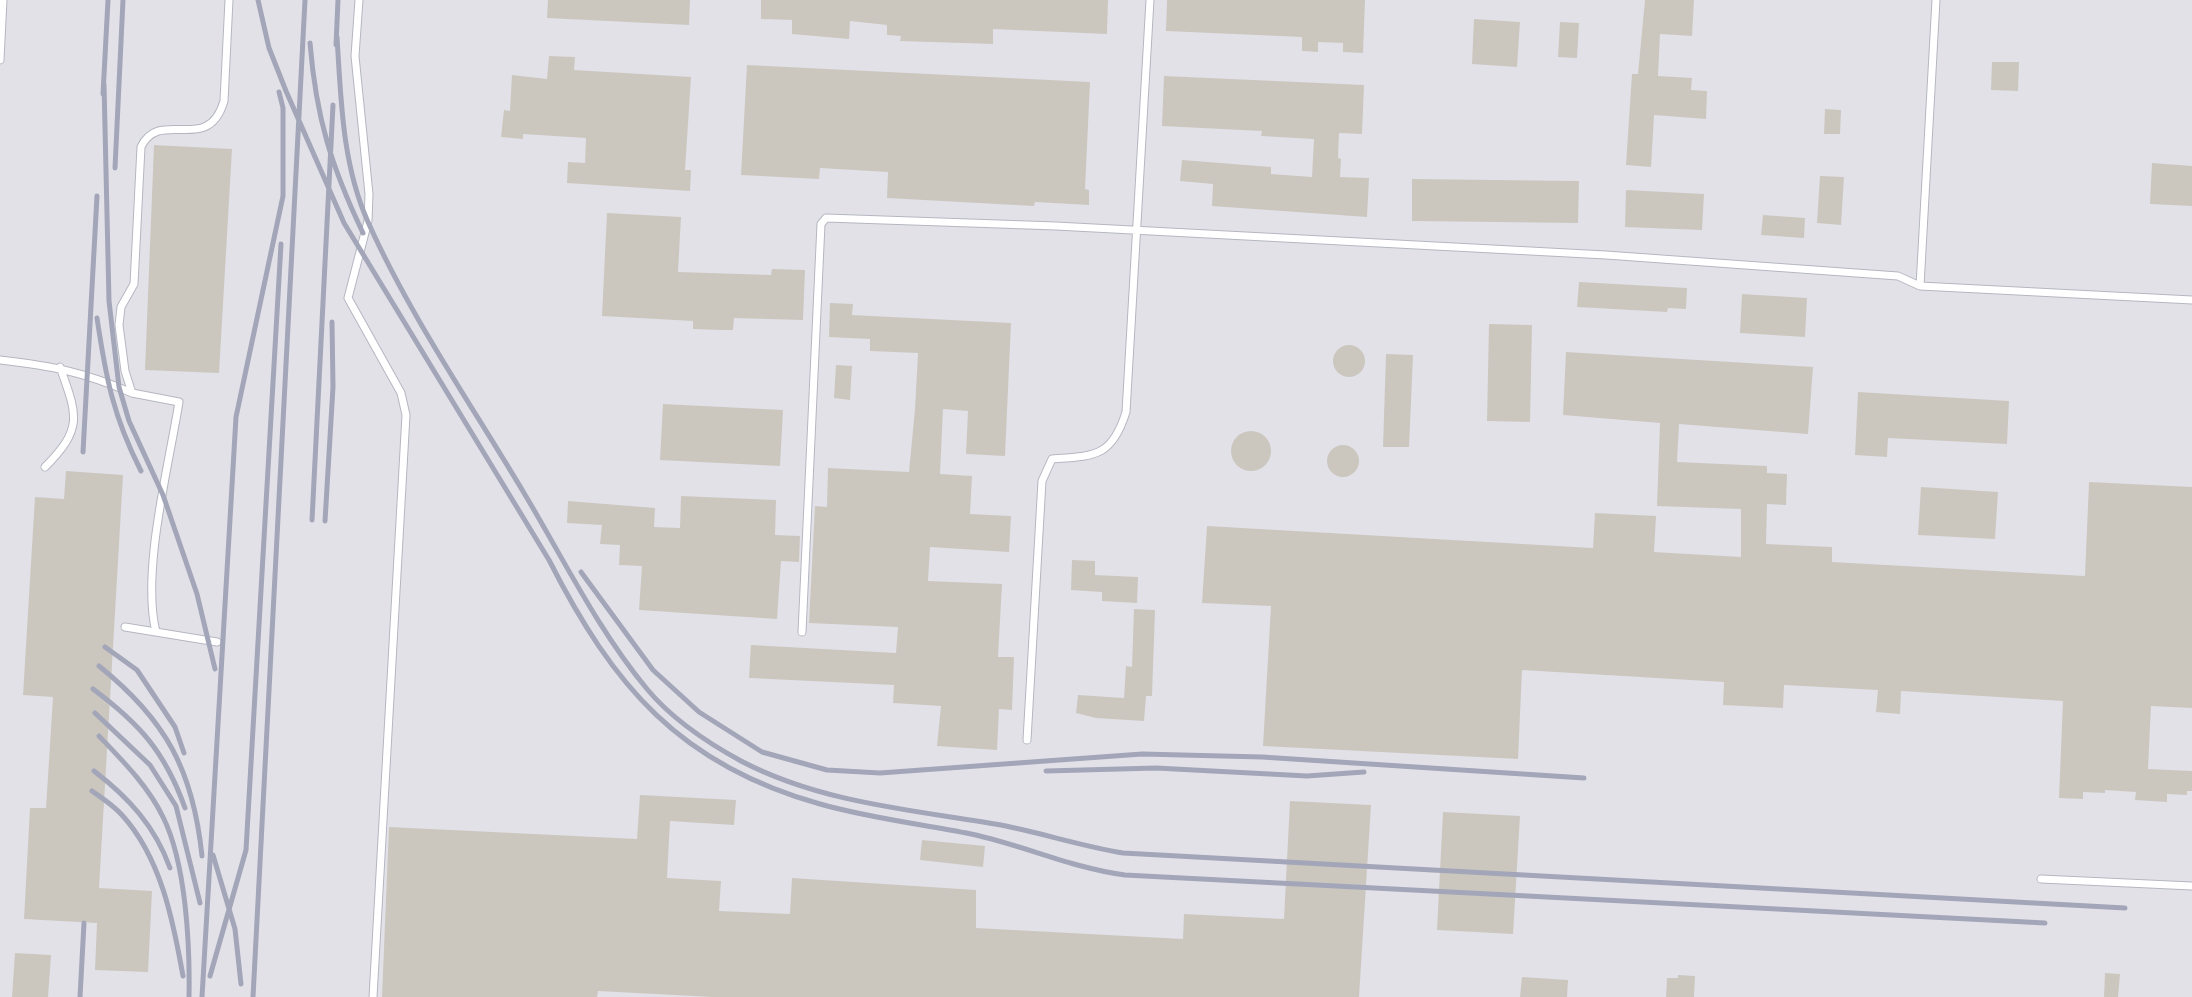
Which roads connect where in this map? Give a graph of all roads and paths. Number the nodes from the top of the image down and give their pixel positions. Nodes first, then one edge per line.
1 (3, 0) edge
2 (229, 0) edge
3 (359, 0) edge
4 (1150, 0) edge
5 (1936, 0) edge
6 (0, 60) edge
7 (1137, 233) junction
8 (1920, 286) junction
9 (2192, 300) edge
10 (0, 360) edge
11 (60, 367) junction
12 (132, 393) junction
13 (46, 467) dead end
14 (125, 627) dead end
15 (156, 632) junction
16 (802, 632) dead end
17 (217, 642) dead end
18 (1027, 740) dead end
19 (2041, 879) dead end
20 (2192, 886) edge
21 (373, 997) edge

1 - 6 lane
2 - 12 lane
3 - 21 lane
4 - 7 lane
5 - 8 lane
7 - 8 lane
7 - 16 lane
7 - 18 lane
8 - 9 lane
10 - 11 lane
11 - 12 lane
11 - 13 lane
12 - 15 lane
14 - 15 lane
15 - 17 lane
19 - 20 lane

